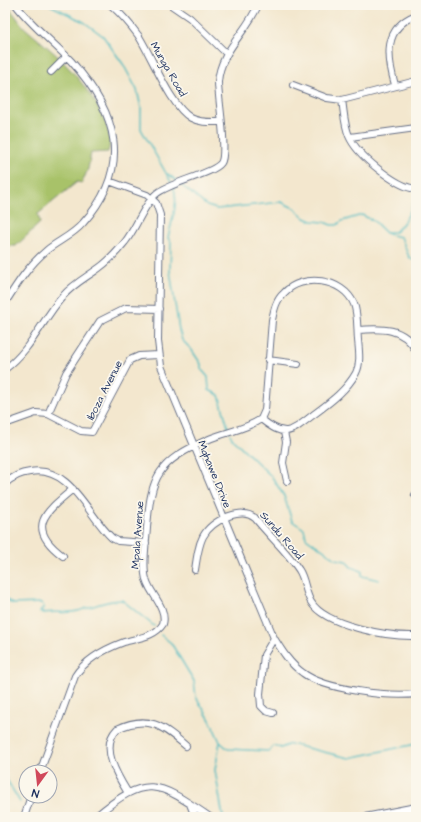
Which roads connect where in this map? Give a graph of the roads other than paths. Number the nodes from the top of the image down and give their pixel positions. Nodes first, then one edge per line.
1 (16, 5) edge
2 (111, 5) edge
3 (170, 5) edge
4 (258, 5) edge
5 (416, 15) edge
6 (227, 54) junction
7 (66, 57) junction
8 (51, 72) dead end
9 (416, 81) edge
10 (293, 85) dead end
11 (395, 85) junction
12 (342, 100) junction
13 (221, 122) junction
14 (416, 128) edge
15 (350, 137) junction
16 (109, 181) junction
17 (414, 189) edge
18 (152, 198) junction
19 (5, 303) edge
20 (159, 309) junction
21 (358, 330) junction
22 (416, 351) edge
23 (158, 355) junction
24 (268, 360) junction
25 (298, 364) dead end
26 (5, 369) edge
27 (48, 414) junction
28 (261, 419) junction
29 (5, 424) edge
30 (284, 432) junction
31 (194, 447) junction
32 (287, 481) dead end
33 (5, 484) edge
34 (73, 489) junction
35 (223, 519) junction
36 (146, 543) junction
37 (63, 556) dead end
38 (195, 570) dead end
39 (416, 636) edge
40 (274, 638) junction
41 (416, 694) edge
42 (273, 713) dead end
43 (186, 746) dead end
44 (43, 764) edge
45 (128, 793) junction
46 (28, 804) edge
47 (190, 804) junction
48 (415, 807) edge
49 (24, 817) edge
50 (95, 817) edge
51 (195, 817) edge
52 (210, 817) edge
53 (365, 817) edge
54 (412, 817) edge

1 - 7 street
2 - 13 street, Munga Road
3 - 6 street
4 - 6 street
5 - 11 street
6 - 13 street
7 - 8 street
7 - 16 street
9 - 11 street
10 - 12 street
11 - 12 street
12 - 15 street
13 - 18 street
14 - 15 street
15 - 17 street
16 - 18 street
16 - 19 street
18 - 20 street, Mqhawe Drive
18 - 26 street
20 - 23 street, Mqhawe Drive
20 - 27 street
21 - 22 street
21 - 24 street
21 - 30 street
23 - 27 street, Iboza Avenue
23 - 31 street, Mqhawe Drive
24 - 25 street
24 - 28 street
27 - 29 street
28 - 30 street
28 - 31 street, Mpala Avenue
30 - 32 street
31 - 35 street, Mqhawe Drive
31 - 36 street, Mpala Avenue
33 - 34 street
34 - 36 street
34 - 37 street
35 - 38 street, Sundu Road
35 - 39 street, Sundu Road
35 - 40 street, Mqhawe Drive
36 - 44 street, Mpala Avenue
40 - 41 street, Mqhawe Drive
40 - 42 street
43 - 45 street
45 - 47 street
45 - 50 street
46 - 49 street
47 - 51 street
47 - 52 street
48 - 53 street
48 - 54 street

